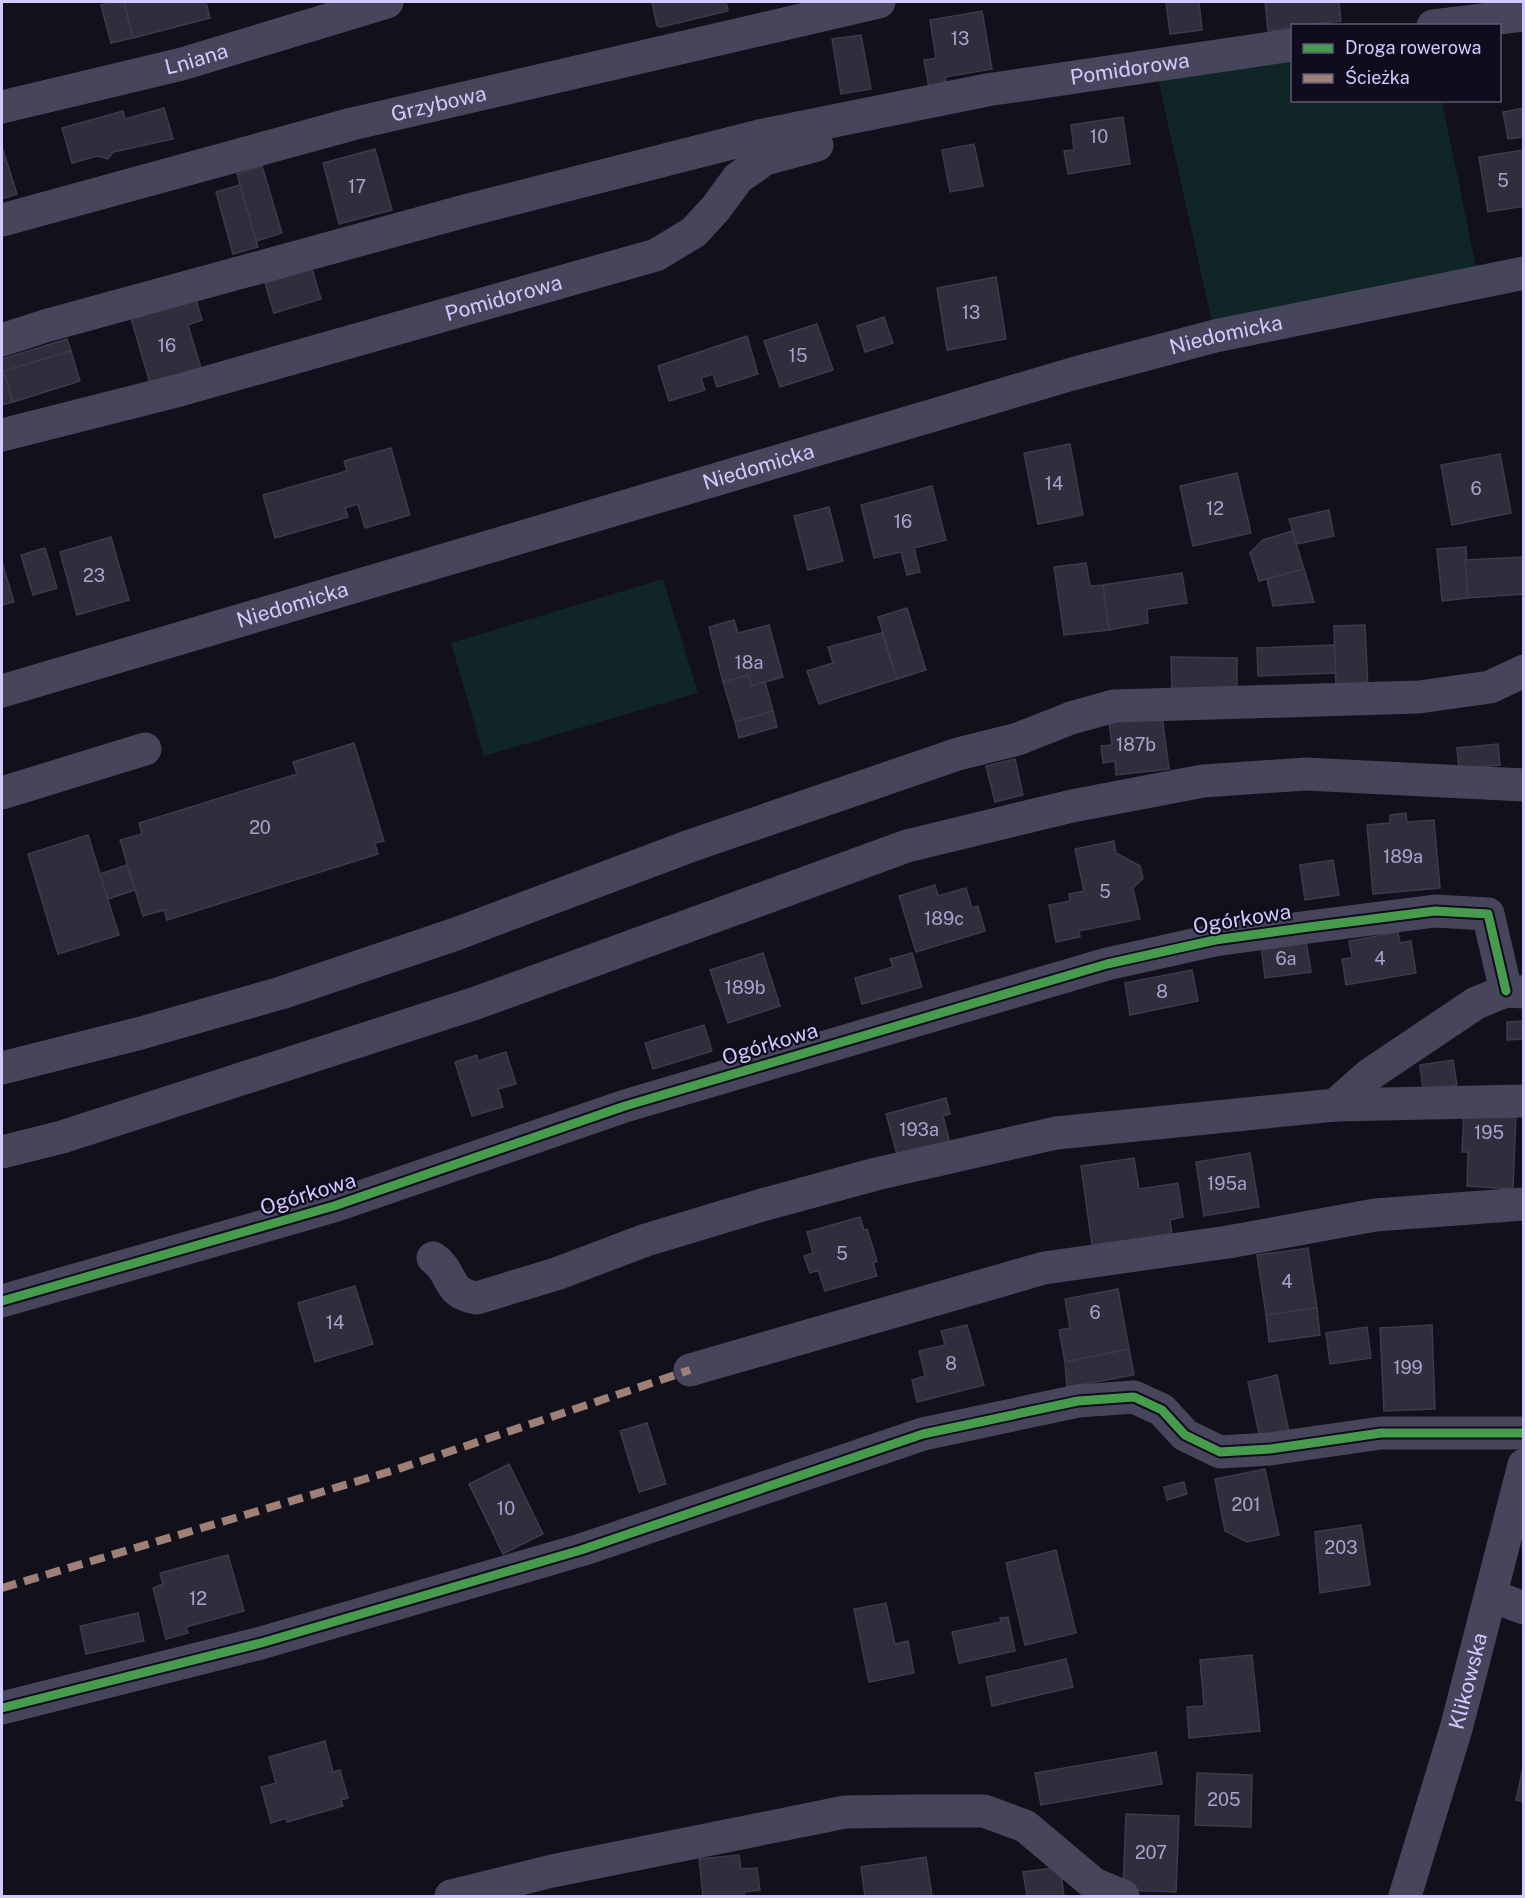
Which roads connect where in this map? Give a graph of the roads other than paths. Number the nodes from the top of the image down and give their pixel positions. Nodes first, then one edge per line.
1 (387, 2) edge
2 (879, 2) edge
3 (1524, 15) edge
4 (1450, 24) edge
5 (1291, 45) edge
6 (968, 94) junction
7 (2, 107) edge
8 (2, 220) edge
9 (1524, 273) edge
10 (2, 340) edge
11 (2, 435) edge
12 (1524, 671) edge
13 (2, 691) edge
14 (145, 749) dead end
15 (1524, 785) edge
16 (2, 793) edge
17 (1515, 992) edge
18 (2, 1068) edge
19 (1524, 1101) edge
20 (1335, 1105) junction
21 (2, 1152) edge
22 (1524, 1204) edge
23 (433, 1258) dead end
24 (2, 1301) edge
25 (690, 1370) dead end
26 (1524, 1433) edge
27 (1524, 1465) edge
28 (1492, 1596) junction
29 (1524, 1608) edge
30 (2, 1708) edge
31 (451, 1896) edge
32 (1123, 1896) edge
33 (1405, 1896) edge

1 - 7 street, Lniana
2 - 8 street, Grzybowa
3 - 4 street
5 - 6 street, Pomidorowa
6 - 10 street, Pomidorowa
6 - 11 street, Pomidorowa
9 - 13 street, Niedomicka
12 - 18 street
14 - 16 street
15 - 21 street
17 - 20 street
17 - 24 street, Ogórkowa
19 - 20 street
20 - 23 street
22 - 25 street
26 - 30 street
27 - 28 street, Klikowska
28 - 29 street
28 - 33 street, Klikowska
31 - 32 street

